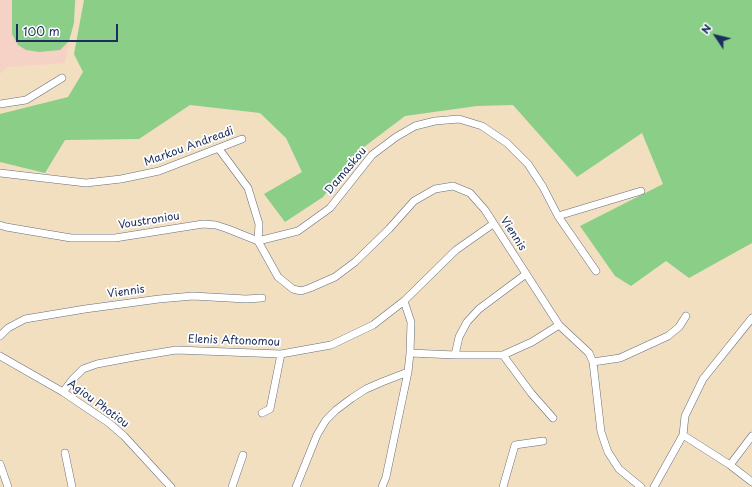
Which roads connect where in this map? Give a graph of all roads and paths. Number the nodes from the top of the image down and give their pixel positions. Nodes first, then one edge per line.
1 (62, 78) dead end
2 (0, 104) edge
3 (242, 139) dead end
4 (219, 149) junction
5 (0, 173) edge
6 (641, 191) dead end
7 (558, 216) junction
8 (493, 224) junction
9 (0, 225) edge
10 (258, 241) junction
11 (596, 271) dead end
12 (526, 274) junction
13 (262, 298) dead end
14 (404, 301) junction
15 (686, 316) dead end
16 (752, 318) edge
17 (559, 325) junction
18 (0, 336) edge
19 (410, 353) junction
20 (281, 354) junction
21 (503, 354) junction
22 (455, 355) junction
23 (0, 356) edge
24 (593, 362) junction
25 (408, 372) junction
26 (63, 392) junction
27 (262, 413) dead end
28 (553, 418) dead end
29 (684, 435) junction
30 (752, 436) edge
31 (542, 441) dead end
32 (65, 453) dead end
33 (243, 455) dead end
34 (730, 465) junction
35 (0, 466) edge
36 (752, 482) edge
37 (8, 487) edge
38 (72, 487) edge
39 (171, 487) edge
40 (232, 487) edge
41 (296, 487) edge
42 (382, 487) edge
43 (503, 487) edge
44 (642, 487) edge
45 (654, 487) edge

1 - 2 street
3 - 4 street, Markou Andreadi
4 - 5 street, Markou Andreadi
4 - 10 street
6 - 7 street
7 - 10 street, Damaskou
7 - 11 street, Damaskou
8 - 10 street, Viennis
8 - 12 street, Viennis
8 - 14 street, Elenis Aftonomou
9 - 10 street, Voustroniou
12 - 17 street, Viennis
12 - 22 street
13 - 18 street, Viennis
14 - 19 street
14 - 20 street, Elenis Aftonomou
15 - 24 street
16 - 29 street
17 - 21 street
17 - 24 street, Viennis
19 - 22 street
19 - 25 street
20 - 26 street, Elenis Aftonomou
20 - 27 street
21 - 22 street
21 - 28 street
23 - 26 street, Agiou Photiou
24 - 44 street, Viennis
25 - 41 street
25 - 42 street
26 - 39 street, Agiou Photiou
29 - 34 street
29 - 45 street
30 - 34 street
31 - 43 street
32 - 38 street
33 - 40 street
34 - 36 street
35 - 37 street

